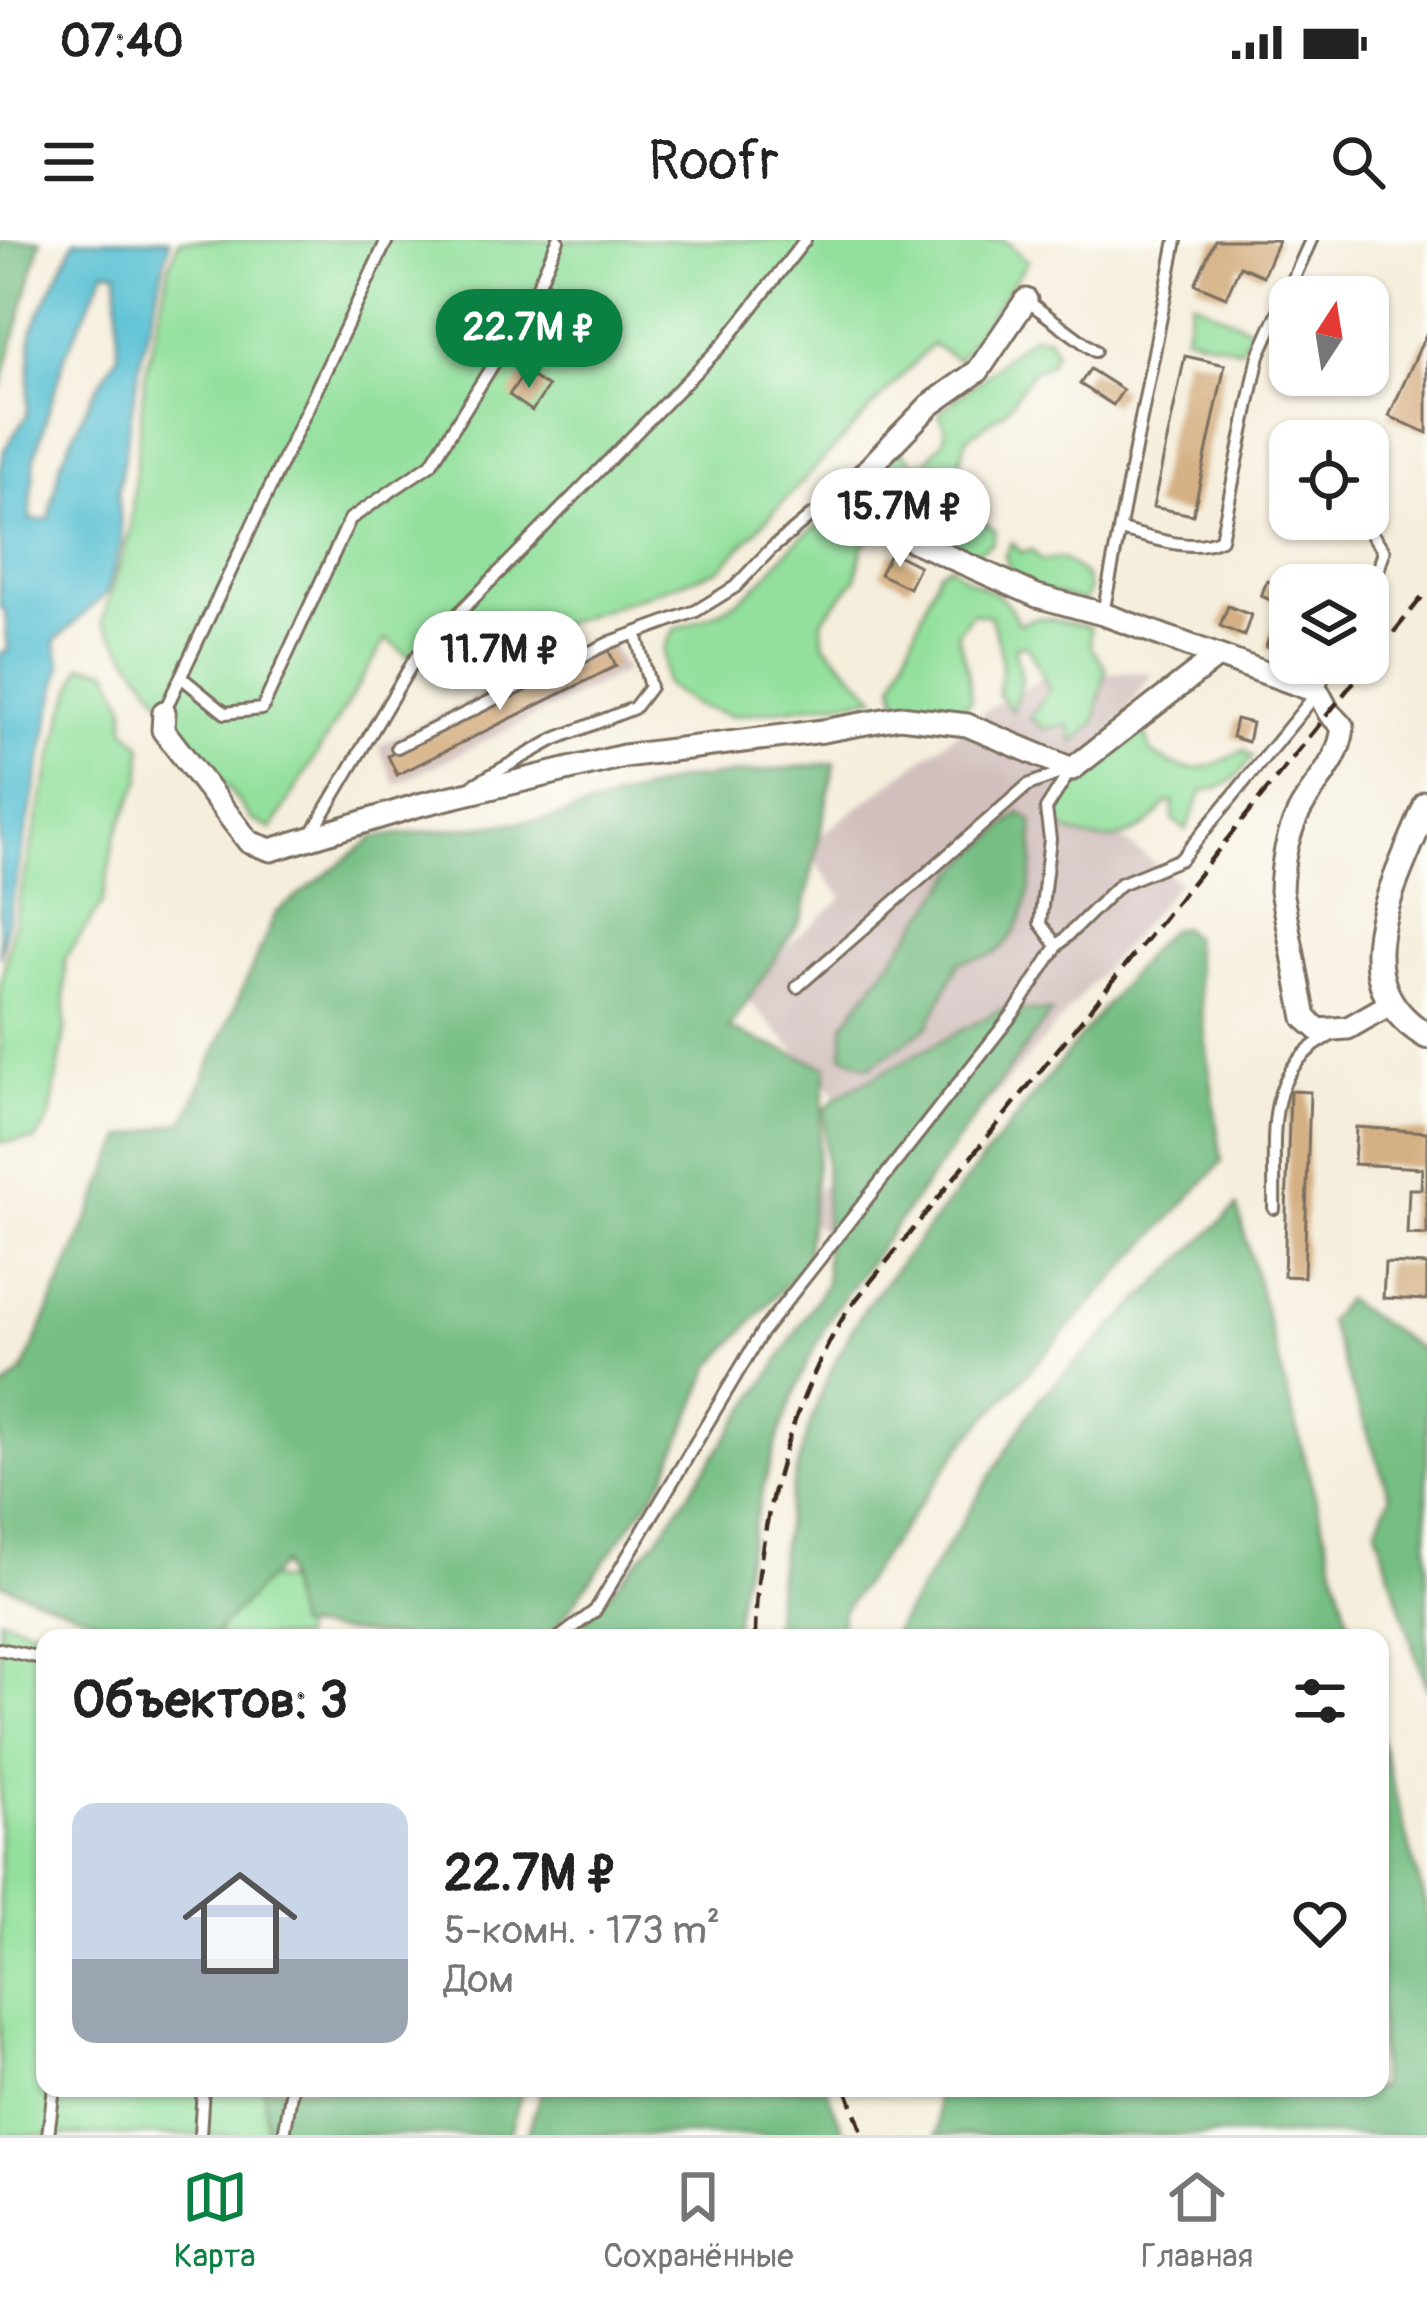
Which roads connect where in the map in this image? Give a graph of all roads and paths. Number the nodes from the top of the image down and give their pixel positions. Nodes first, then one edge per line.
1 (387, 240) edge
2 (559, 240) edge
3 (806, 240) edge
4 (1176, 240) edge
5 (1311, 240) edge
6 (1026, 300) joint
7 (1095, 351) dead end
8 (842, 509) junction
9 (1120, 530) junction
10 (1103, 614) junction
11 (636, 634) junction
12 (1215, 658) junction
13 (181, 677) junction
14 (1321, 684) edge
15 (1318, 692) junction
16 (164, 712) joint
17 (397, 747) dead end
18 (1072, 769) junction
19 (456, 796) junction
20 (1427, 804) edge
21 (310, 838) junction
22 (1058, 946) junction
23 (796, 987) dead end
24 (1390, 1004) junction
25 (1348, 1028) junction
26 (1427, 1036) edge
27 (1274, 1208) dead end
28 (571, 1629) edge
29 (0, 1649) edge
30 (36, 1657) edge
31 (53, 2097) edge
32 (202, 2097) edge
33 (290, 2097) edge
34 (48, 2135) edge
35 (200, 2135) edge
36 (284, 2135) edge

1 - 13 lane
2 - 13 lane
3 - 21 lane
4 - 9 lane
5 - 9 lane
6 - 7 lane
6 - 8 street
8 - 10 street
8 - 11 lane
9 - 10 lane
10 - 12 street
11 - 17 lane
11 - 19 lane
12 - 15 street
12 - 18 street
13 - 16 lane
14 - 15 lane
15 - 22 lane
15 - 25 street
16 - 21 street
18 - 19 street
18 - 22 lane
18 - 23 lane
19 - 21 street
20 - 24 street
22 - 28 lane
24 - 25 street
24 - 26 street
25 - 27 lane
29 - 30 lane
31 - 34 lane
32 - 35 lane
33 - 36 lane

